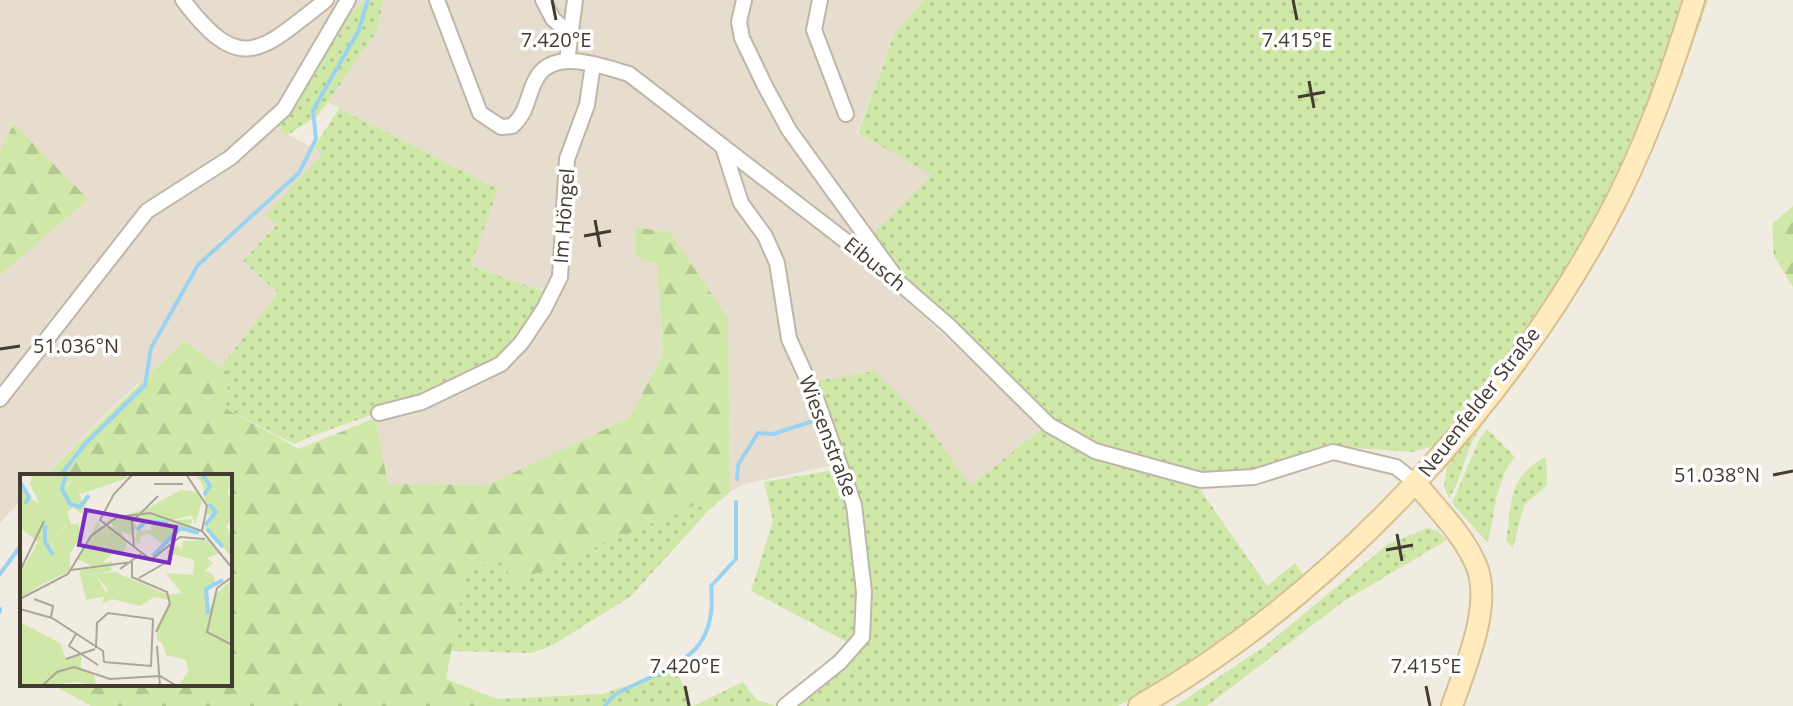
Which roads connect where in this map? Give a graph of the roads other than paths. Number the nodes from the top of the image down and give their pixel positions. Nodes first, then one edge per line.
1 (183, 0) edge
2 (326, 0) edge
3 (348, 0) edge
4 (437, 0) edge
5 (543, 0) edge
6 (575, 0) edge
7 (744, 0) edge
8 (820, 0) edge
9 (1694, 0) edge
10 (568, 32) junction
11 (567, 61) junction
12 (593, 64) junction
13 (846, 114) dead end
14 (723, 147) junction
15 (895, 279) junction
16 (0, 399) edge
17 (379, 413) dead end
18 (1415, 482) junction
19 (785, 706) edge
20 (1139, 706) edge
21 (1452, 706) edge

1 - 2 street
3 - 16 street
4 - 11 street
5 - 10 street
6 - 10 street
7 - 15 street
8 - 13 street
9 - 18 main road, Neuenfelder Straße
10 - 11 street
11 - 12 street, Eibusch
12 - 14 street, Eibusch
12 - 17 street, Im Höngel
14 - 15 street, Eibusch
14 - 19 street, Wiesenstraße
15 - 18 street, Eibusch
18 - 20 main road, Neuenfelder Straße
18 - 21 main road

